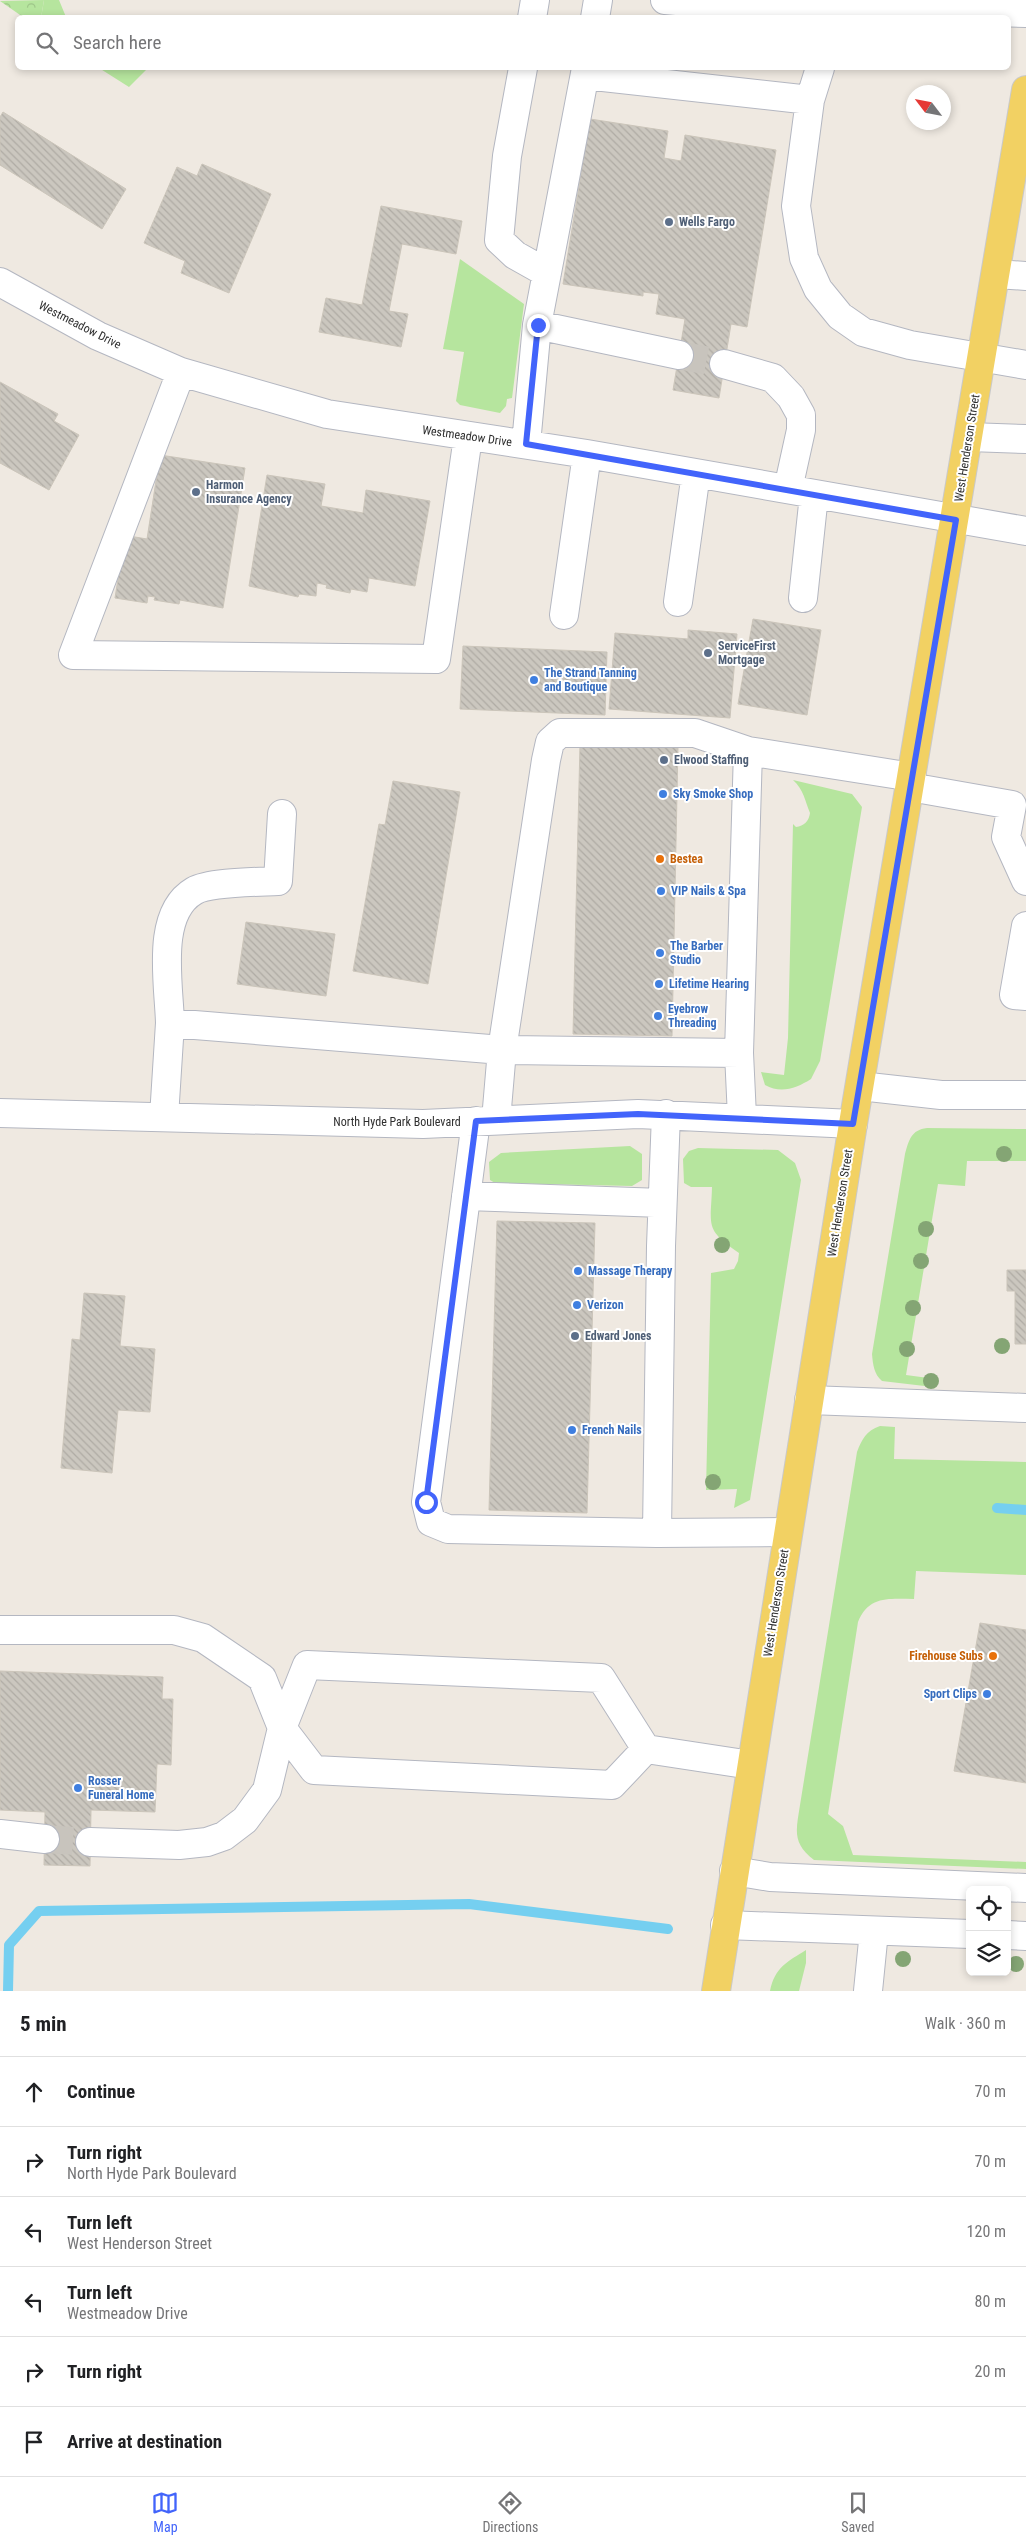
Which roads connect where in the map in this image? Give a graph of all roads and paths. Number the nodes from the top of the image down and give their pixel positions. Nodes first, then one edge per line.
1 (535, 0) edge
2 (598, 0) edge
3 (665, 0) edge
4 (700, 2) edge
5 (833, 12) edge
6 (1026, 13) edge
7 (532, 15) edge
8 (596, 15) edge
9 (523, 70) edge
10 (819, 70) edge
11 (585, 71) edge
12 (1026, 90) edge
13 (810, 100) junction
14 (547, 273) junction
15 (996, 274) junction
16 (1026, 276) edge
17 (0, 282) edge
18 (538, 325) junction
19 (679, 354) tunnel mouth
20 (982, 358) junction
21 (724, 364) tunnel mouth
22 (1026, 365) edge
23 (181, 372) junction
24 (468, 437) junction
25 (969, 437) junction
26 (1026, 438) edge
27 (526, 444) junction
28 (587, 454) junction
29 (696, 473) junction
30 (801, 492) junction
31 (956, 520) junction
32 (1026, 531) edge
33 (803, 598) dead end
34 (678, 602) dead end
35 (564, 615) dead end
36 (748, 751) junction
37 (911, 782) junction
38 (282, 814) dead end
39 (1026, 881) edge
40 (1026, 926) edge
41 (1026, 996) edge
42 (170, 1023) junction
43 (502, 1050) junction
44 (739, 1053) junction
45 (860, 1086) junction
46 (1026, 1095) edge
47 (0, 1113) edge
48 (666, 1114) junction
49 (164, 1117) junction
50 (742, 1117) junction
51 (486, 1121) junction
52 (853, 1124) junction
53 (466, 1196) junction
54 (662, 1203) junction
55 (809, 1400) junction
56 (1026, 1408) edge
57 (787, 1532) junction
58 (656, 1533) junction
59 (0, 1630) edge
60 (282, 1728) junction
61 (646, 1749) junction
62 (751, 1765) junction
63 (0, 1834) edge
64 (44, 1839) tunnel mouth
65 (90, 1842) tunnel mouth
66 (734, 1872) junction
67 (1026, 1888) edge
68 (725, 1925) junction
69 (874, 1931) junction
70 (966, 1934) edge
71 (1011, 1935) edge
72 (1026, 1936) edge
73 (716, 1991) edge
74 (868, 1991) edge

1 - 7 street
2 - 8 street
3 - 4 street
4 - 5 street
5 - 6 street
9 - 14 street
10 - 13 street
11 - 13 street
11 - 14 street
12 - 15 main road, West Henderson Street
13 - 20 street
14 - 18 street
15 - 16 street
15 - 20 main road, West Henderson Street
17 - 23 street, Westmeadow Drive
18 - 19 street
18 - 27 street
20 - 22 street
20 - 25 main road, West Henderson Street
21 - 30 street
23 - 24 street, Westmeadow Drive
23 - 24 street
24 - 27 street, Westmeadow Drive
25 - 26 street
25 - 31 main road, West Henderson Street
27 - 28 street, Westmeadow Drive
28 - 29 street, Westmeadow Drive
28 - 35 street
29 - 30 street, Westmeadow Drive
29 - 34 street
30 - 31 street, Westmeadow Drive
30 - 33 street
31 - 32 street, Westmeadow Drive
31 - 37 main road, West Henderson Street
36 - 37 street
36 - 43 street
36 - 44 street
37 - 39 street
37 - 45 main road, West Henderson Street
38 - 42 street
40 - 41 street
42 - 43 street
42 - 49 street
43 - 44 street
43 - 51 street
44 - 50 street
45 - 46 street
45 - 52 main road, West Henderson Street
47 - 49 street, North Hyde Park Boulevard
48 - 50 street, North Hyde Park Boulevard
48 - 51 street, North Hyde Park Boulevard
48 - 54 street
49 - 51 street, North Hyde Park Boulevard
50 - 52 street, North Hyde Park Boulevard
51 - 53 street
52 - 55 main road, West Henderson Street
53 - 54 street
53 - 58 street
54 - 58 street
55 - 56 street
55 - 57 main road, West Henderson Street
57 - 58 street
57 - 62 main road, West Henderson Street
59 - 60 street
60 - 61 street
60 - 61 street
60 - 65 street
61 - 62 street
62 - 66 main road, West Henderson Street
63 - 64 street
66 - 67 street
66 - 68 main road, West Henderson Street
68 - 69 street
68 - 73 main road, West Henderson Street
69 - 70 street
69 - 74 street
71 - 72 street

